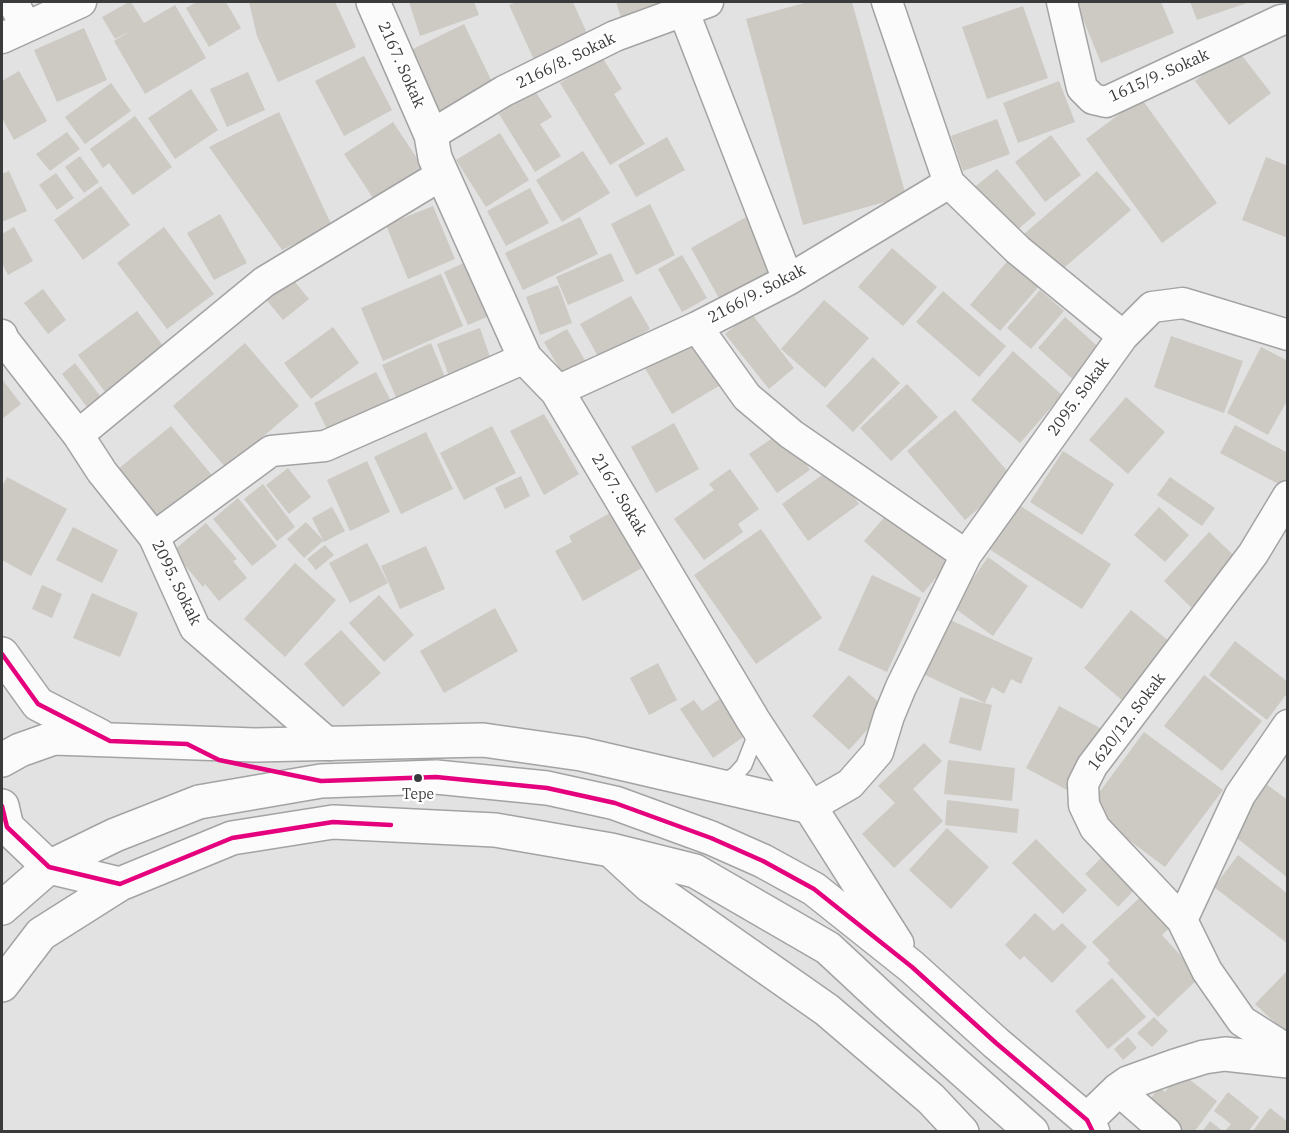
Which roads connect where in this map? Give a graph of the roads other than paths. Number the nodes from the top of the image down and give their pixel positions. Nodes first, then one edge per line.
1 (81, 2) edge
2 (372, 2) edge
3 (887, 2) edge
4 (1062, 2) edge
5 (690, 4) edge
6 (1287, 19) edge
7 (14, 22) edge
8 (431, 135) junction
9 (443, 174) junction
10 (950, 183) junction
11 (788, 280) junction
12 (697, 327) junction
13 (1287, 335) edge
14 (1123, 336) junction
15 (3, 338) edge
16 (525, 358) junction
17 (557, 391) junction
18 (78, 435) junction
19 (1287, 496) edge
20 (154, 537) junction
21 (966, 555) junction
22 (2, 654) edge
23 (753, 720) junction
24 (1287, 726) edge
25 (110, 741) junction
26 (188, 744) junction
27 (330, 745) junction
28 (2, 760) edge
29 (321, 781) junction
30 (719, 785) junction
31 (2, 806) edge
32 (810, 807) junction
33 (611, 850) junction
34 (49, 867) junction
35 (120, 884) junction
36 (2, 908) edge
37 (1182, 920) junction
38 (912, 967) junction
39 (2, 985) edge
40 (1287, 1050) edge
41 (1287, 1061) edge
42 (1118, 1090) junction
43 (1084, 1128) edge
44 (962, 1131) edge
45 (1032, 1131) edge
46 (1166, 1131) edge

1 - 7 street
2 - 8 main road, 2167. Sokak
3 - 10 street
4 - 6 street, 1615/9. Sokak
5 - 8 street, 2166/8. Sokak
5 - 11 street
8 - 9 main road, 2167. Sokak
9 - 16 main road, 2167. Sokak
9 - 18 street
10 - 11 street, 2166/9. Sokak
10 - 14 street
11 - 12 street, 2166/9. Sokak
12 - 17 street, 2166/9. Sokak
12 - 21 street
13 - 14 street, 2095. Sokak
14 - 21 street, 2095. Sokak
15 - 18 street, 2095. Sokak
16 - 17 main road, 2167. Sokak
16 - 20 street
17 - 23 main road, 2167. Sokak
18 - 20 street, 2095. Sokak
19 - 37 street, 1620/12. Sokak
20 - 27 street, 2095. Sokak
21 - 32 street, 2095. Sokak
22 - 25 main road
23 - 30 lane
23 - 32 main road, 2167. Sokak
24 - 37 street
25 - 26 main road
25 - 28 main road
26 - 27 main road
26 - 29 main road
27 - 30 main road
29 - 34 main road
29 - 38 main road
30 - 32 main road
31 - 34 main road
32 - 38 main road, 2167. Sokak
33 - 35 main road
33 - 44 main road
33 - 45 main road
34 - 35 main road
34 - 36 main road
35 - 39 main road
37 - 40 street, 1620/12. Sokak
38 - 43 main road
41 - 42 main road
42 - 43 main road
42 - 46 street

